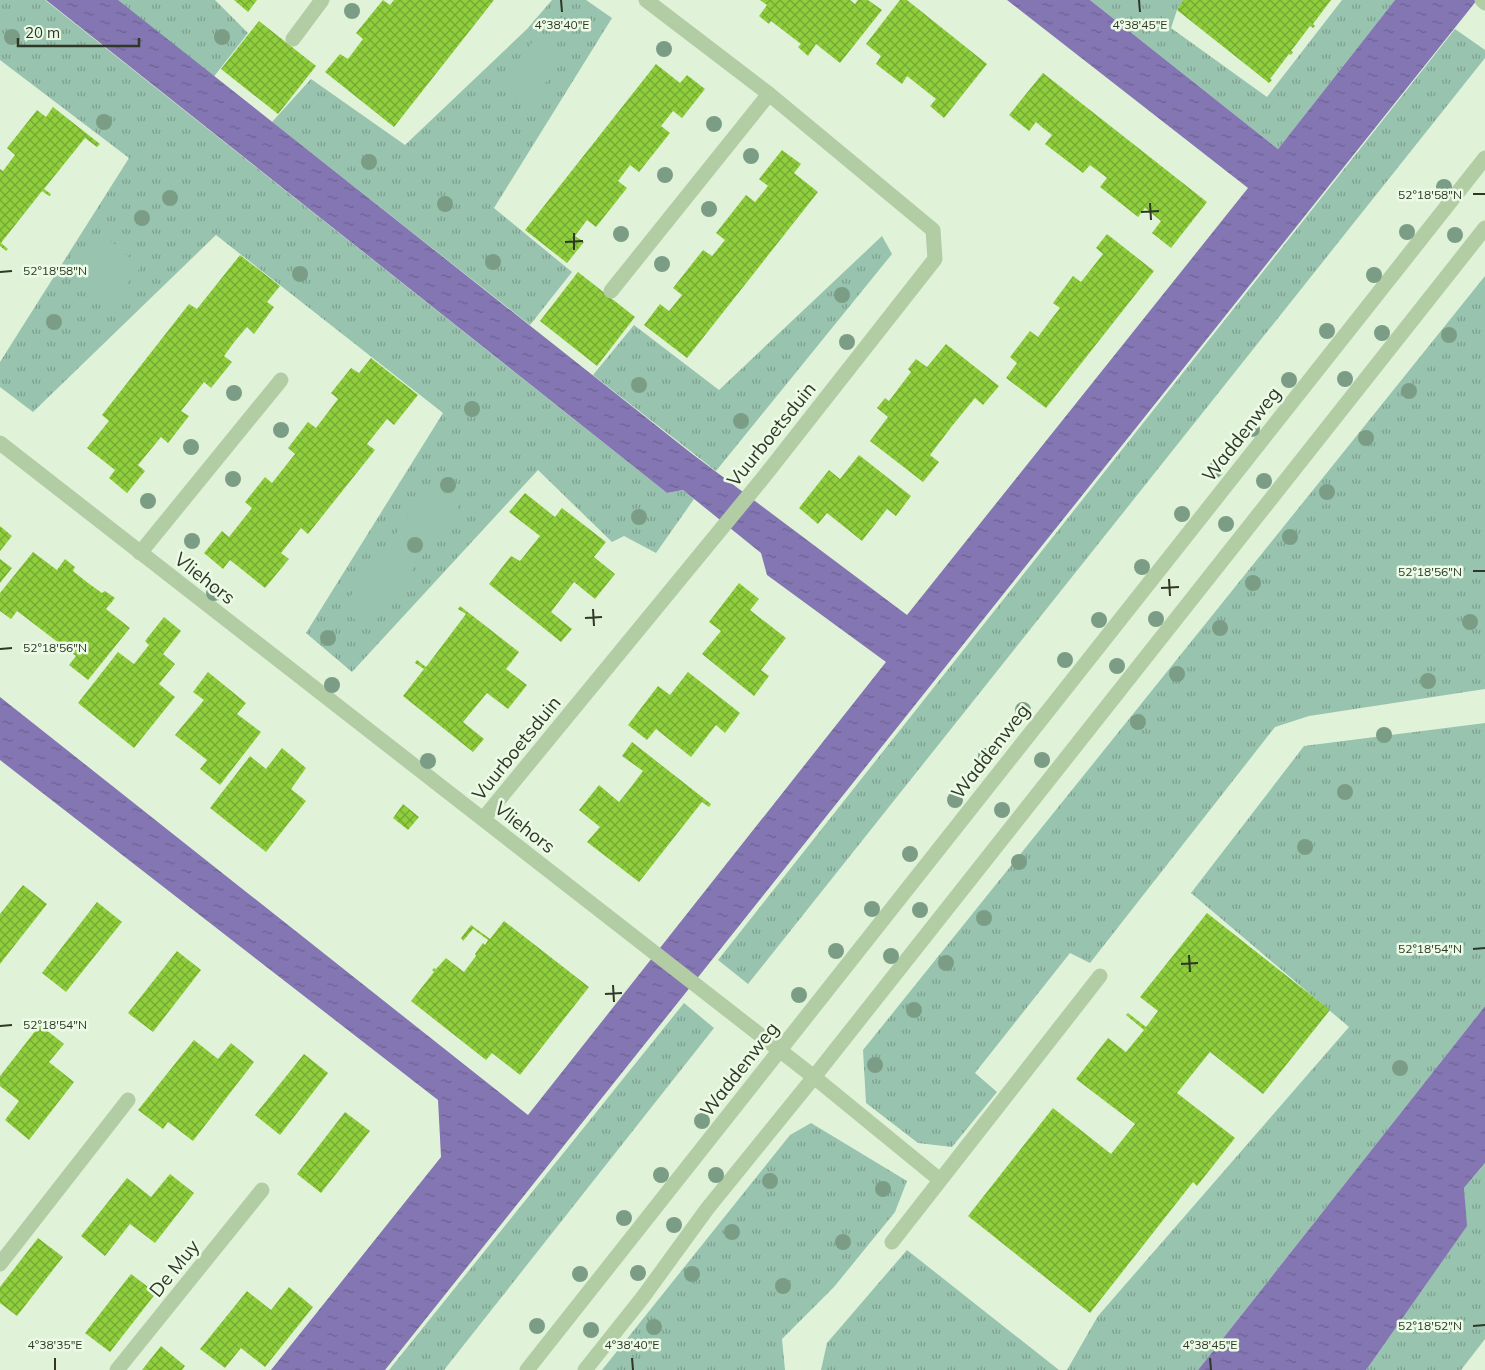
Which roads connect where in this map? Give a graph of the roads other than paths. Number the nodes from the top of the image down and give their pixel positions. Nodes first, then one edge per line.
1 (322, 0) edge
2 (646, 0) edge
3 (1482, 0) edge
4 (1485, 3) edge
5 (293, 39) dead end
6 (770, 94) junction
7 (1485, 158) edge
8 (1485, 228) edge
9 (611, 291) dead end
10 (281, 380) dead end
11 (0, 443) edge
12 (140, 553) junction
13 (484, 819) junction
14 (1100, 976) dead end
15 (779, 1050) junction
16 (814, 1077) junction
17 (128, 1100) dead end
18 (940, 1180) junction
19 (262, 1190) dead end
20 (892, 1242) dead end
21 (0, 1264) edge
22 (117, 1370) edge
23 (527, 1370) edge
24 (585, 1370) edge

1 - 5 street
2 - 6 street, Vuurboetsduin
3 - 4 street
6 - 9 street
6 - 13 street, Vuurboetsduin
7 - 15 street, Waddenweg
8 - 16 street
10 - 12 street
11 - 12 street, Vliehors
12 - 13 street, Vliehors
13 - 15 street, Vliehors
14 - 18 street
15 - 16 street, Vliehors
15 - 23 street, Waddenweg
16 - 18 street, Vliehors
16 - 24 street
17 - 21 street
18 - 20 street
19 - 22 street, De Muy

